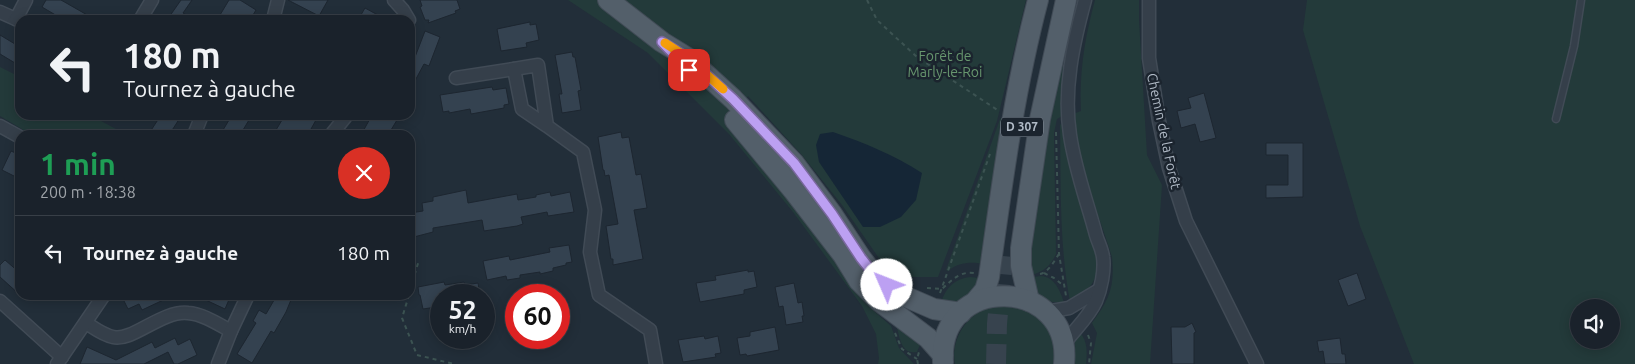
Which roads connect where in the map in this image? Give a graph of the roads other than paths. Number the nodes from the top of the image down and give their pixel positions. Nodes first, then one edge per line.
1 (26, 0) edge
2 (152, 0) edge
3 (278, 0) edge
4 (394, 0) edge
5 (608, 0) edge
6 (1038, 0) edge
7 (1048, 0) edge
8 (1054, 0) edge
9 (1066, 0) edge
10 (1085, 0) edge
11 (1149, 0) edge
12 (1582, 0) edge
13 (0, 12) edge
14 (20, 15) edge
15 (143, 15) edge
16 (274, 15) edge
17 (406, 15) edge
18 (15, 19) edge
19 (662, 42) junction
20 (514, 69) junction
21 (456, 78) dead end
22 (1556, 119) dead end
23 (343, 120) edge
24 (0, 126) edge
25 (546, 126) junction
26 (335, 130) edge
27 (15, 134) edge
28 (1099, 290) junction
29 (101, 300) edge
30 (246, 300) edge
31 (0, 301) edge
32 (1038, 306) junction
33 (968, 308) junction
34 (86, 323) junction
35 (231, 331) junction
36 (1064, 344) junction
37 (943, 359) edge
38 (60, 360) edge
39 (218, 364) edge
40 (656, 364) edge
41 (1064, 364) edge
42 (1257, 364) edge

1 - 14 street
2 - 15 street
3 - 16 street
4 - 17 street
5 - 19 main road
6 - 33 main road
7 - 8 main road, D 307
9 - 32 main road
10 - 28 street
11 - 42 street, Chemin de la Forêt
12 - 22 lane
13 - 18 street
19 - 33 main road
19 - 37 main road
20 - 21 street
20 - 25 street
20 - 25 street
23 - 26 street
24 - 27 street
25 - 40 street
28 - 32 street
28 - 36 street
29 - 34 street
30 - 35 street
31 - 38 street
32 - 33 main road
32 - 36 main road
33 - 37 main road
34 - 35 street
34 - 38 street
35 - 39 street
36 - 41 main road

